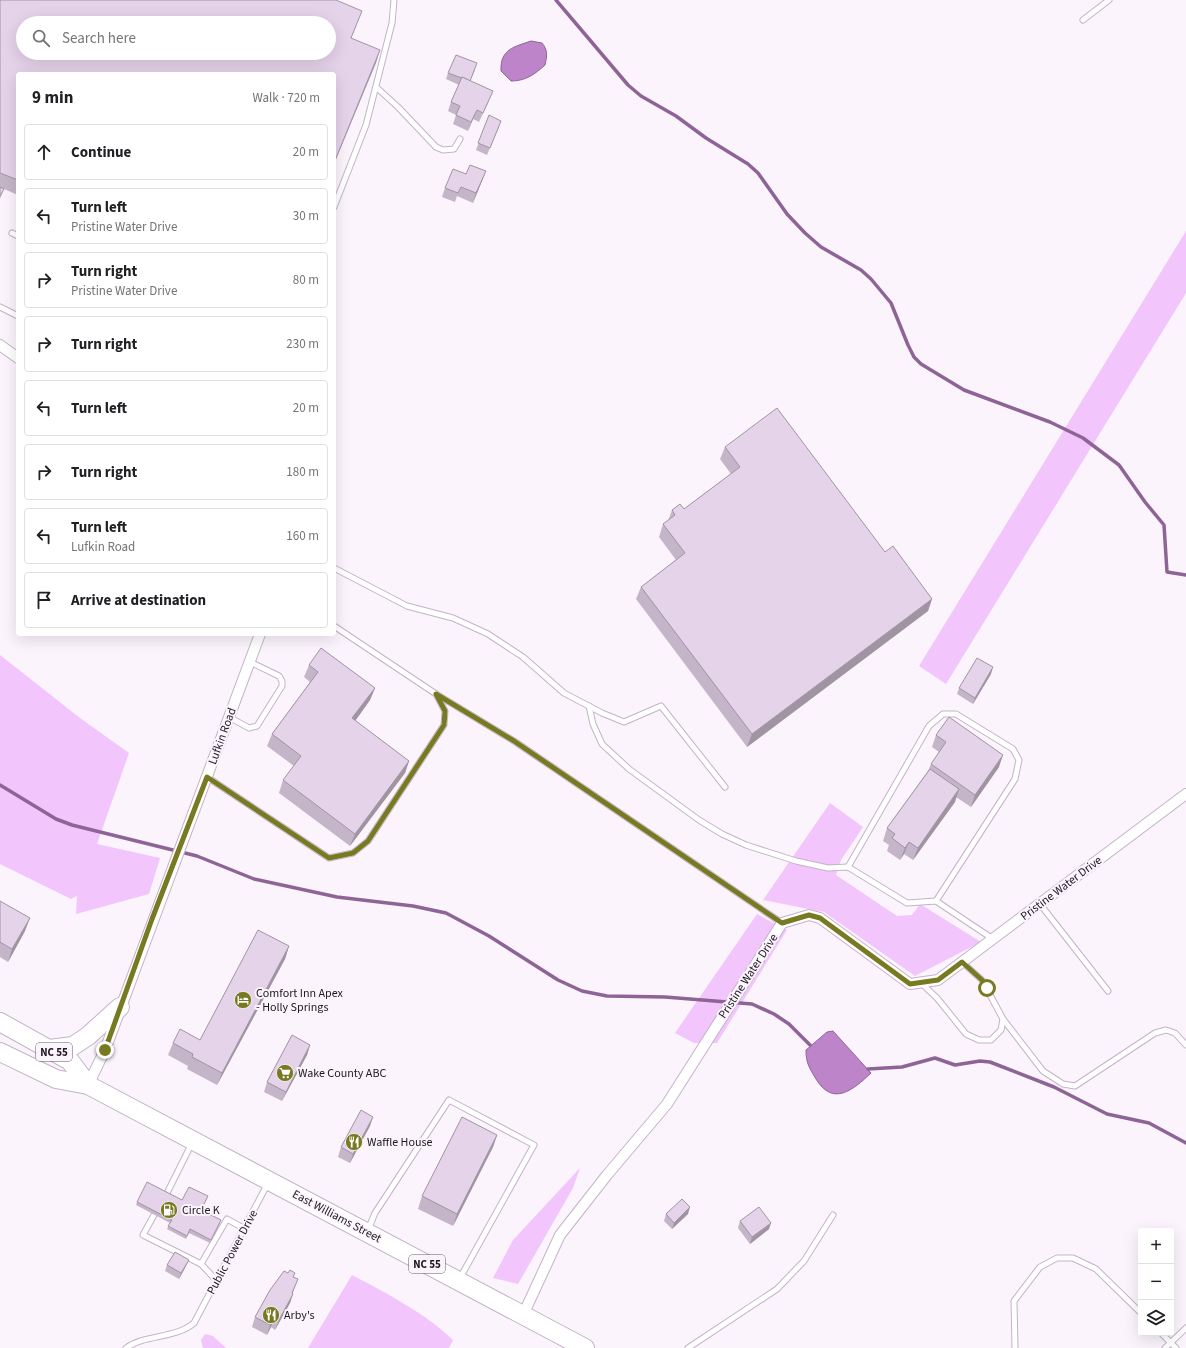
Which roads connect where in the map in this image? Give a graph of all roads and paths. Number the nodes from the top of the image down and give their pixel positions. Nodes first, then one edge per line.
1 (394, 0) edge
2 (1110, 0) edge
3 (1083, 20) dead end
4 (376, 87) junction
5 (460, 139) dead end
6 (336, 202) edge
7 (12, 233) dead end
8 (16, 235) edge
9 (0, 307) edge
10 (16, 315) edge
11 (0, 345) edge
12 (16, 353) edge
13 (336, 569) edge
14 (336, 627) edge
15 (259, 636) edge
16 (250, 662) junction
17 (436, 694) junction
18 (589, 706) junction
19 (229, 717) junction
20 (207, 777) junction
21 (725, 787) dead end
22 (1186, 794) edge
23 (848, 867) junction
24 (936, 901) junction
25 (1040, 904) junction
26 (782, 923) junction
27 (993, 939) junction
28 (962, 962) junction
29 (920, 982) junction
30 (1108, 991) dead end
31 (120, 1007) junction
32 (1003, 1019) junction
33 (0, 1022) edge
34 (1186, 1045) edge
35 (49, 1049) junction
36 (0, 1052) edge
37 (88, 1084) junction
38 (193, 1140) junction
39 (269, 1181) junction
40 (166, 1195) edge
41 (154, 1215) edge
42 (833, 1215) dead end
43 (245, 1229) junction
44 (367, 1232) junction
45 (200, 1264) junction
46 (217, 1281) junction
47 (459, 1281) junction
48 (1138, 1310) edge
49 (522, 1315) junction
50 (1186, 1328) edge
51 (1164, 1336) edge
52 (1170, 1342) junction
53 (126, 1348) edge
54 (585, 1348) edge
55 (688, 1348) edge
56 (1015, 1348) edge
57 (1165, 1348) edge
58 (1176, 1348) edge

1 - 4 lane
2 - 3 lane
4 - 5 lane
4 - 6 lane
7 - 8 lane
9 - 10 lane
11 - 12 street
13 - 18 lane
14 - 17 lane
15 - 16 street, Lufkin Road
16 - 19 street, Lufkin Road
16 - 19 lane
17 - 20 lane
17 - 26 lane
18 - 21 lane
18 - 23 lane
19 - 20 street, Lufkin Road
20 - 31 street, Lufkin Road
22 - 25 street, Pristine Water Drive
23 - 24 lane
23 - 24 lane
24 - 27 lane
25 - 27 street, Pristine Water Drive
25 - 30 lane
26 - 29 street, Pristine Water Drive
26 - 49 street, Pristine Water Drive
27 - 28 street, Pristine Water Drive
28 - 29 street, Pristine Water Drive
28 - 32 lane
29 - 32 lane
31 - 35 highway
31 - 37 street, Lufkin Road
32 - 34 lane
33 - 35 highway, East Williams Street / NC 55
35 - 37 highway, East Williams Street / NC 55
36 - 37 highway, East Williams Street / NC 55
37 - 38 highway, East Williams Street / NC 55
38 - 39 highway, East Williams Street / NC 55
38 - 40 lane
39 - 43 lane, Public Power Drive
39 - 44 highway, East Williams Street / NC 55
41 - 45 lane
42 - 55 lane
43 - 45 lane
43 - 46 lane, Public Power Drive
44 - 47 highway, East Williams Street / NC 55
44 - 47 lane
45 - 46 lane
46 - 53 lane, Public Power Drive
47 - 49 highway, East Williams Street / NC 55
48 - 56 lane
49 - 54 highway, East Williams Street / NC 55
50 - 52 lane
51 - 52 lane
52 - 57 lane
52 - 58 lane

